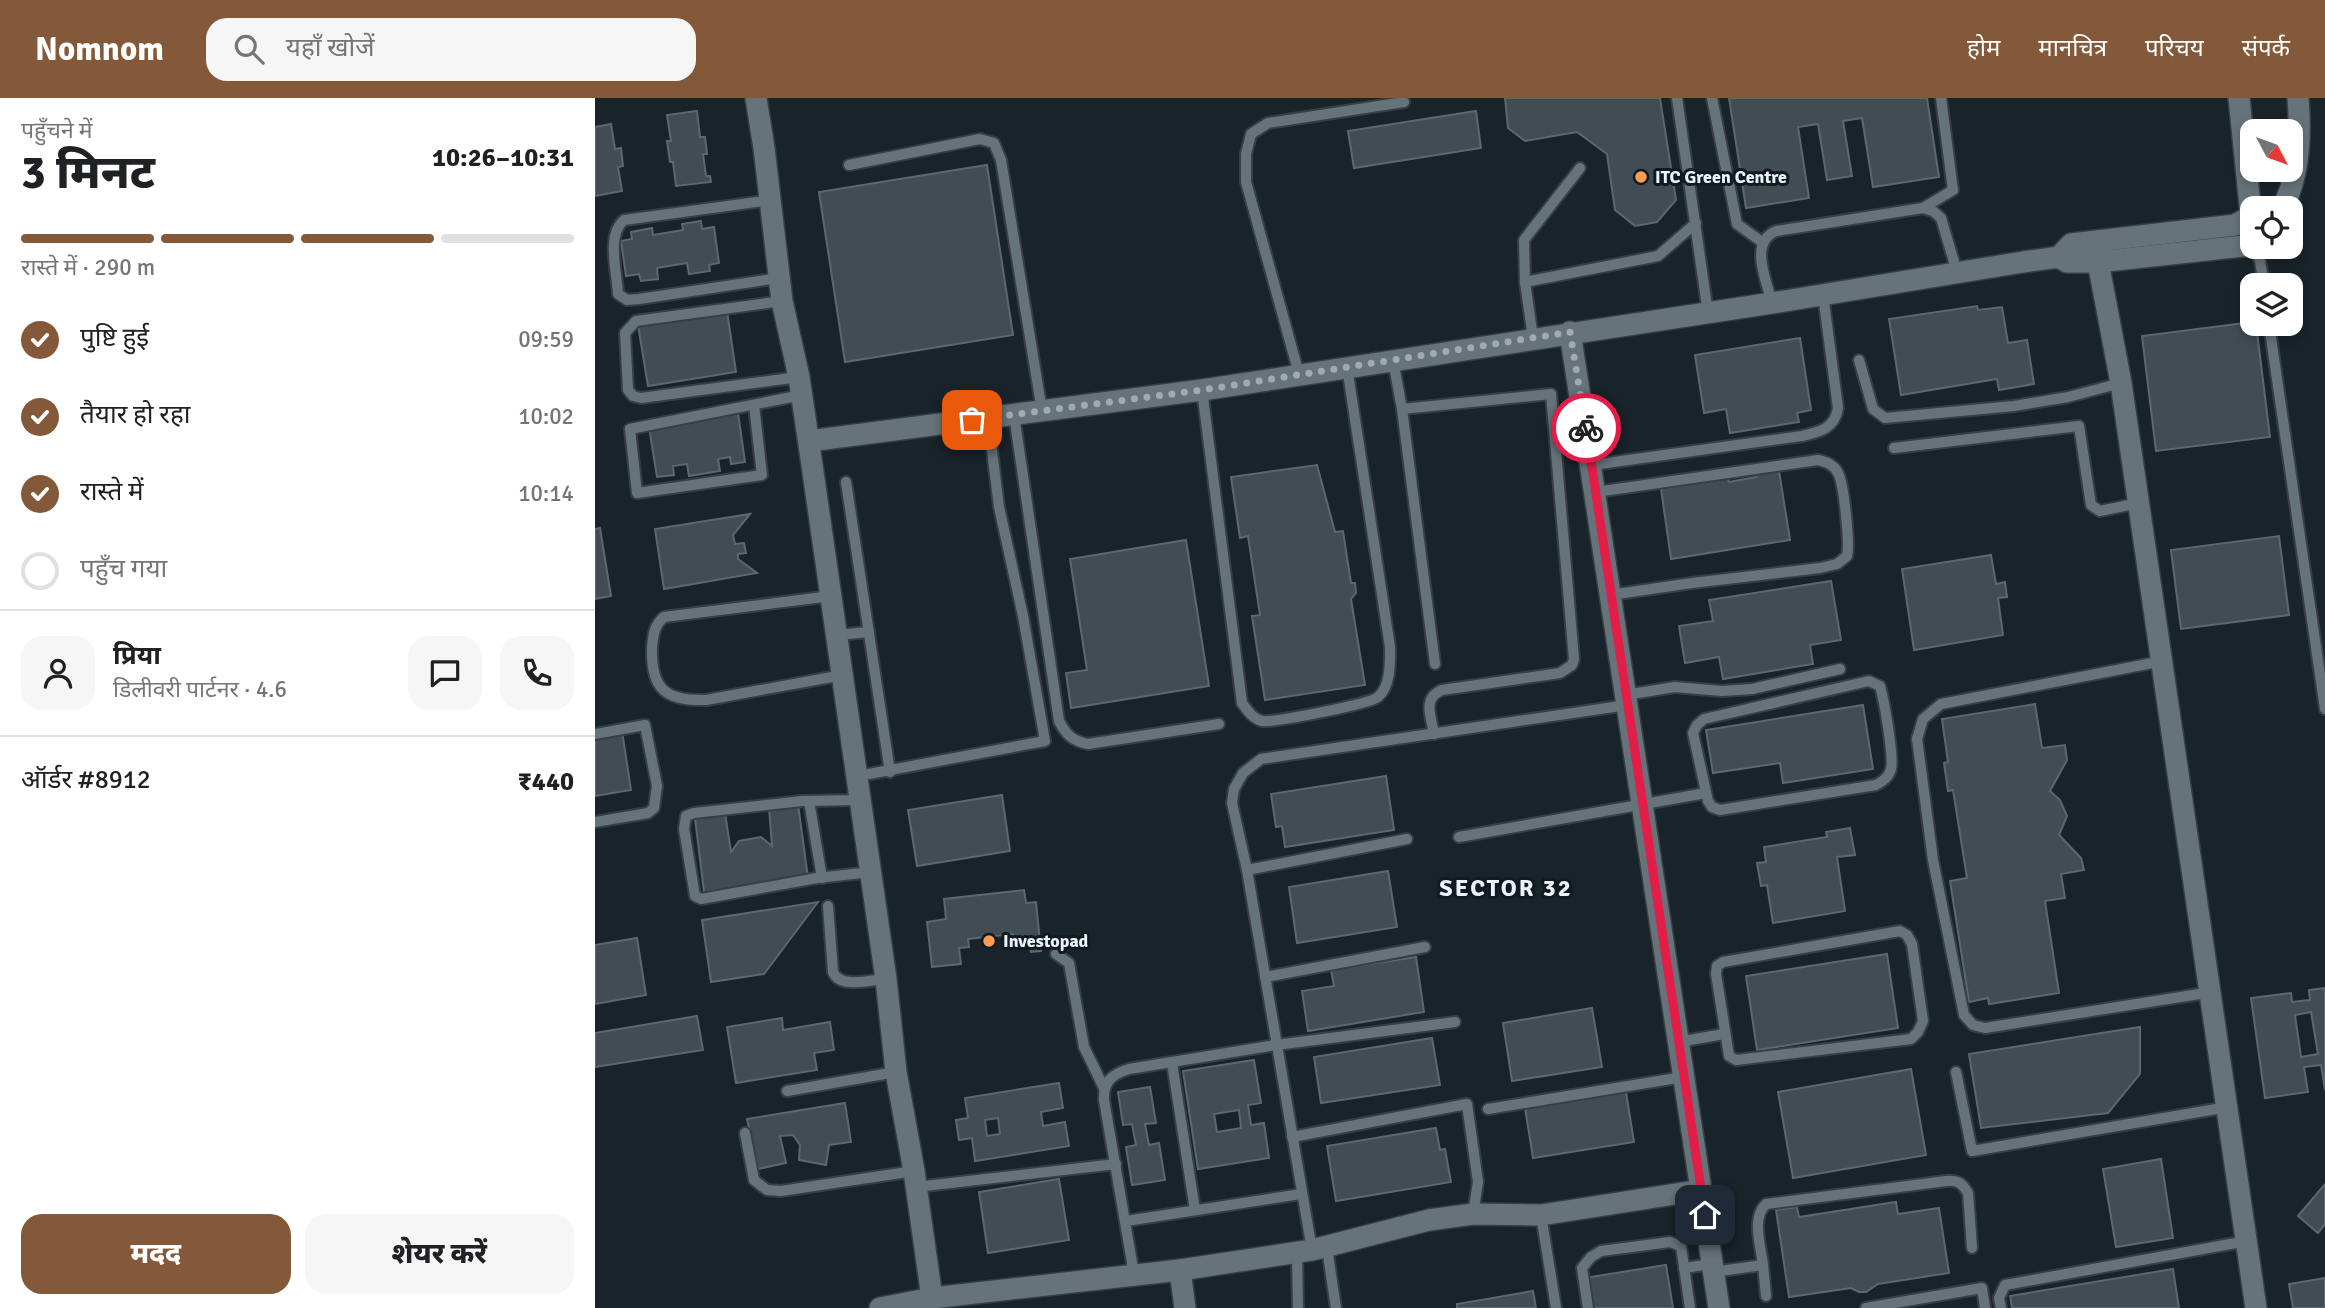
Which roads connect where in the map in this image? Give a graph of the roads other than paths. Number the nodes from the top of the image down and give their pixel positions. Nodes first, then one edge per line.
1 (756, 98) edge
2 (1677, 98) edge
3 (1712, 98) edge
4 (1941, 98) edge
5 (2239, 98) edge
6 (2298, 98) edge
7 (1404, 102) dead end
8 (849, 165) dead end
9 (1580, 168) dead end
10 (2249, 196) edge
11 (2288, 196) edge
12 (771, 200) junction
13 (1923, 208) junction
14 (1696, 223) junction
15 (2240, 224) edge
16 (1762, 242) junction
17 (2240, 247) edge
18 (2098, 252) junction
19 (1957, 272) junction
20 (779, 278) junction
21 (1525, 282) junction
22 (1823, 295) junction
23 (782, 301) junction
24 (1772, 303) junction
25 (1708, 313) junction
26 (1570, 332) junction
27 (2271, 336) edge
28 (1533, 338) junction
29 (1393, 360) junction
30 (1859, 360) dead end
31 (1347, 367) junction
32 (1299, 374) junction
33 (2121, 383) junction
34 (800, 386) junction
35 (1202, 390) junction
36 (754, 405) junction
37 (1402, 409) junction
38 (1042, 411) junction
39 (1014, 415) junction
40 (988, 418) junction
41 (809, 441) junction
42 (1894, 448) dead end
43 (1592, 465) junction
44 (846, 482) dead end
45 (1596, 492) junction
46 (2139, 503) junction
47 (1610, 595) junction
48 (831, 596) junction
49 (869, 632) junction
50 (837, 635) junction
51 (2163, 661) junction
52 (1435, 664) dead end
53 (1840, 669) dead end
54 (843, 675) junction
55 (1626, 700) junction
56 (2325, 709) edge
57 (1219, 724) dead end
58 (595, 734) edge
59 (1434, 734) junction
60 (890, 772) junction
61 (857, 776) junction
62 (1706, 793) junction
63 (861, 800) junction
64 (809, 801) junction
65 (1643, 803) junction
66 (595, 822) edge
67 (1459, 837) dead end
68 (1407, 839) dead end
69 (1247, 870) junction
70 (871, 872) junction
71 (822, 878) junction
72 (828, 906) dead end
73 (1425, 947) dead end
74 (1056, 954) dead end
75 (1265, 977) junction
76 (886, 979) junction
77 (2212, 992) junction
78 (1455, 1022) dead end
79 (1724, 1034) junction
80 (1678, 1042) junction
81 (1276, 1045) junction
82 (1172, 1063) junction
83 (896, 1072) junction
84 (1956, 1072) dead end
85 (1683, 1077) junction
86 (1104, 1088) junction
87 (786, 1091) dead end
88 (2228, 1107) junction
89 (1488, 1109) dead end
90 (745, 1133) dead end
91 (1292, 1137) junction
92 (1116, 1164) junction
93 (915, 1179) junction
94 (1701, 1190) junction
95 (1301, 1194) junction
96 (1195, 1210) junction
97 (1473, 1213) junction
98 (1541, 1215) junction
99 (1126, 1221) junction
100 (2247, 1241) junction
101 (1972, 1248) dead end
102 (1312, 1250) junction
103 (1763, 1265) junction
104 (1684, 1268) junction
105 (1713, 1268) junction
106 (1180, 1270) junction
107 (1134, 1274) junction
108 (1766, 1296) dead end
109 (932, 1298) junction
110 (1030, 1298) edge
111 (880, 1308) edge
112 (1185, 1308) edge
113 (1298, 1308) edge
114 (1336, 1308) edge
115 (1556, 1308) edge
116 (1588, 1308) edge
117 (1690, 1308) edge
118 (1719, 1308) edge
119 (1866, 1308) edge
120 (1985, 1308) edge
121 (2001, 1308) edge
122 (2256, 1308) edge

1 - 12 street
2 - 14 lane
3 - 16 lane
4 - 13 lane
5 - 10 street
6 - 11 street
7 - 32 lane
8 - 38 lane
9 - 21 lane
12 - 20 street
12 - 20 lane
13 - 16 lane
13 - 19 lane
14 - 21 lane
14 - 25 lane
15 - 18 street
16 - 24 lane
17 - 18 street
18 - 19 street
18 - 33 street
19 - 22 street
20 - 23 street
21 - 28 lane
22 - 24 street
22 - 43 lane
23 - 34 street
23 - 34 lane
24 - 25 street
25 - 26 street
26 - 28 street
26 - 43 street
27 - 56 lane
28 - 29 street
29 - 31 street
29 - 37 lane
30 - 33 lane
31 - 32 street
31 - 35 lane
32 - 35 street
33 - 46 street
34 - 36 lane
34 - 41 street
35 - 38 street
36 - 36 lane
37 - 52 lane
37 - 59 lane
38 - 39 street
39 - 40 street
39 - 57 lane
40 - 41 street
40 - 60 lane
41 - 48 street
42 - 46 lane
43 - 45 street
44 - 49 lane
45 - 47 street
45 - 47 lane
46 - 51 street
47 - 55 street
48 - 50 street
48 - 54 lane
49 - 50 lane
49 - 60 lane
50 - 54 street
51 - 77 street
51 - 77 lane
53 - 55 lane
54 - 61 street
55 - 59 lane
55 - 65 street
58 - 66 lane
59 - 69 lane
60 - 61 lane
61 - 63 street
62 - 62 lane
62 - 65 lane
63 - 64 lane
63 - 70 street
64 - 71 lane
64 - 71 lane
65 - 67 lane
65 - 80 street
68 - 69 lane
69 - 75 lane
70 - 71 lane
70 - 76 street
72 - 76 lane
73 - 75 lane
74 - 86 lane
75 - 81 lane
76 - 83 street
77 - 88 street
78 - 81 lane
79 - 79 lane
79 - 80 lane
80 - 85 street
81 - 82 lane
81 - 91 lane
82 - 86 lane
82 - 96 lane
83 - 87 lane
83 - 93 street
84 - 88 lane
85 - 89 lane
85 - 94 street
86 - 92 lane
88 - 100 street
90 - 93 lane
91 - 95 lane
91 - 97 lane
92 - 93 lane
92 - 99 lane
93 - 109 street
94 - 98 street
94 - 105 street
95 - 96 lane
95 - 102 lane
96 - 99 lane
97 - 98 street
97 - 102 street
98 - 115 lane
99 - 107 lane
100 - 121 lane
100 - 122 street
101 - 103 lane
102 - 106 street
102 - 113 lane
102 - 114 lane
103 - 105 lane
103 - 108 lane
104 - 105 lane
104 - 116 lane
104 - 117 lane
105 - 118 street
106 - 107 street
106 - 112 street
107 - 110 street
109 - 110 street
109 - 111 street
119 - 120 lane

